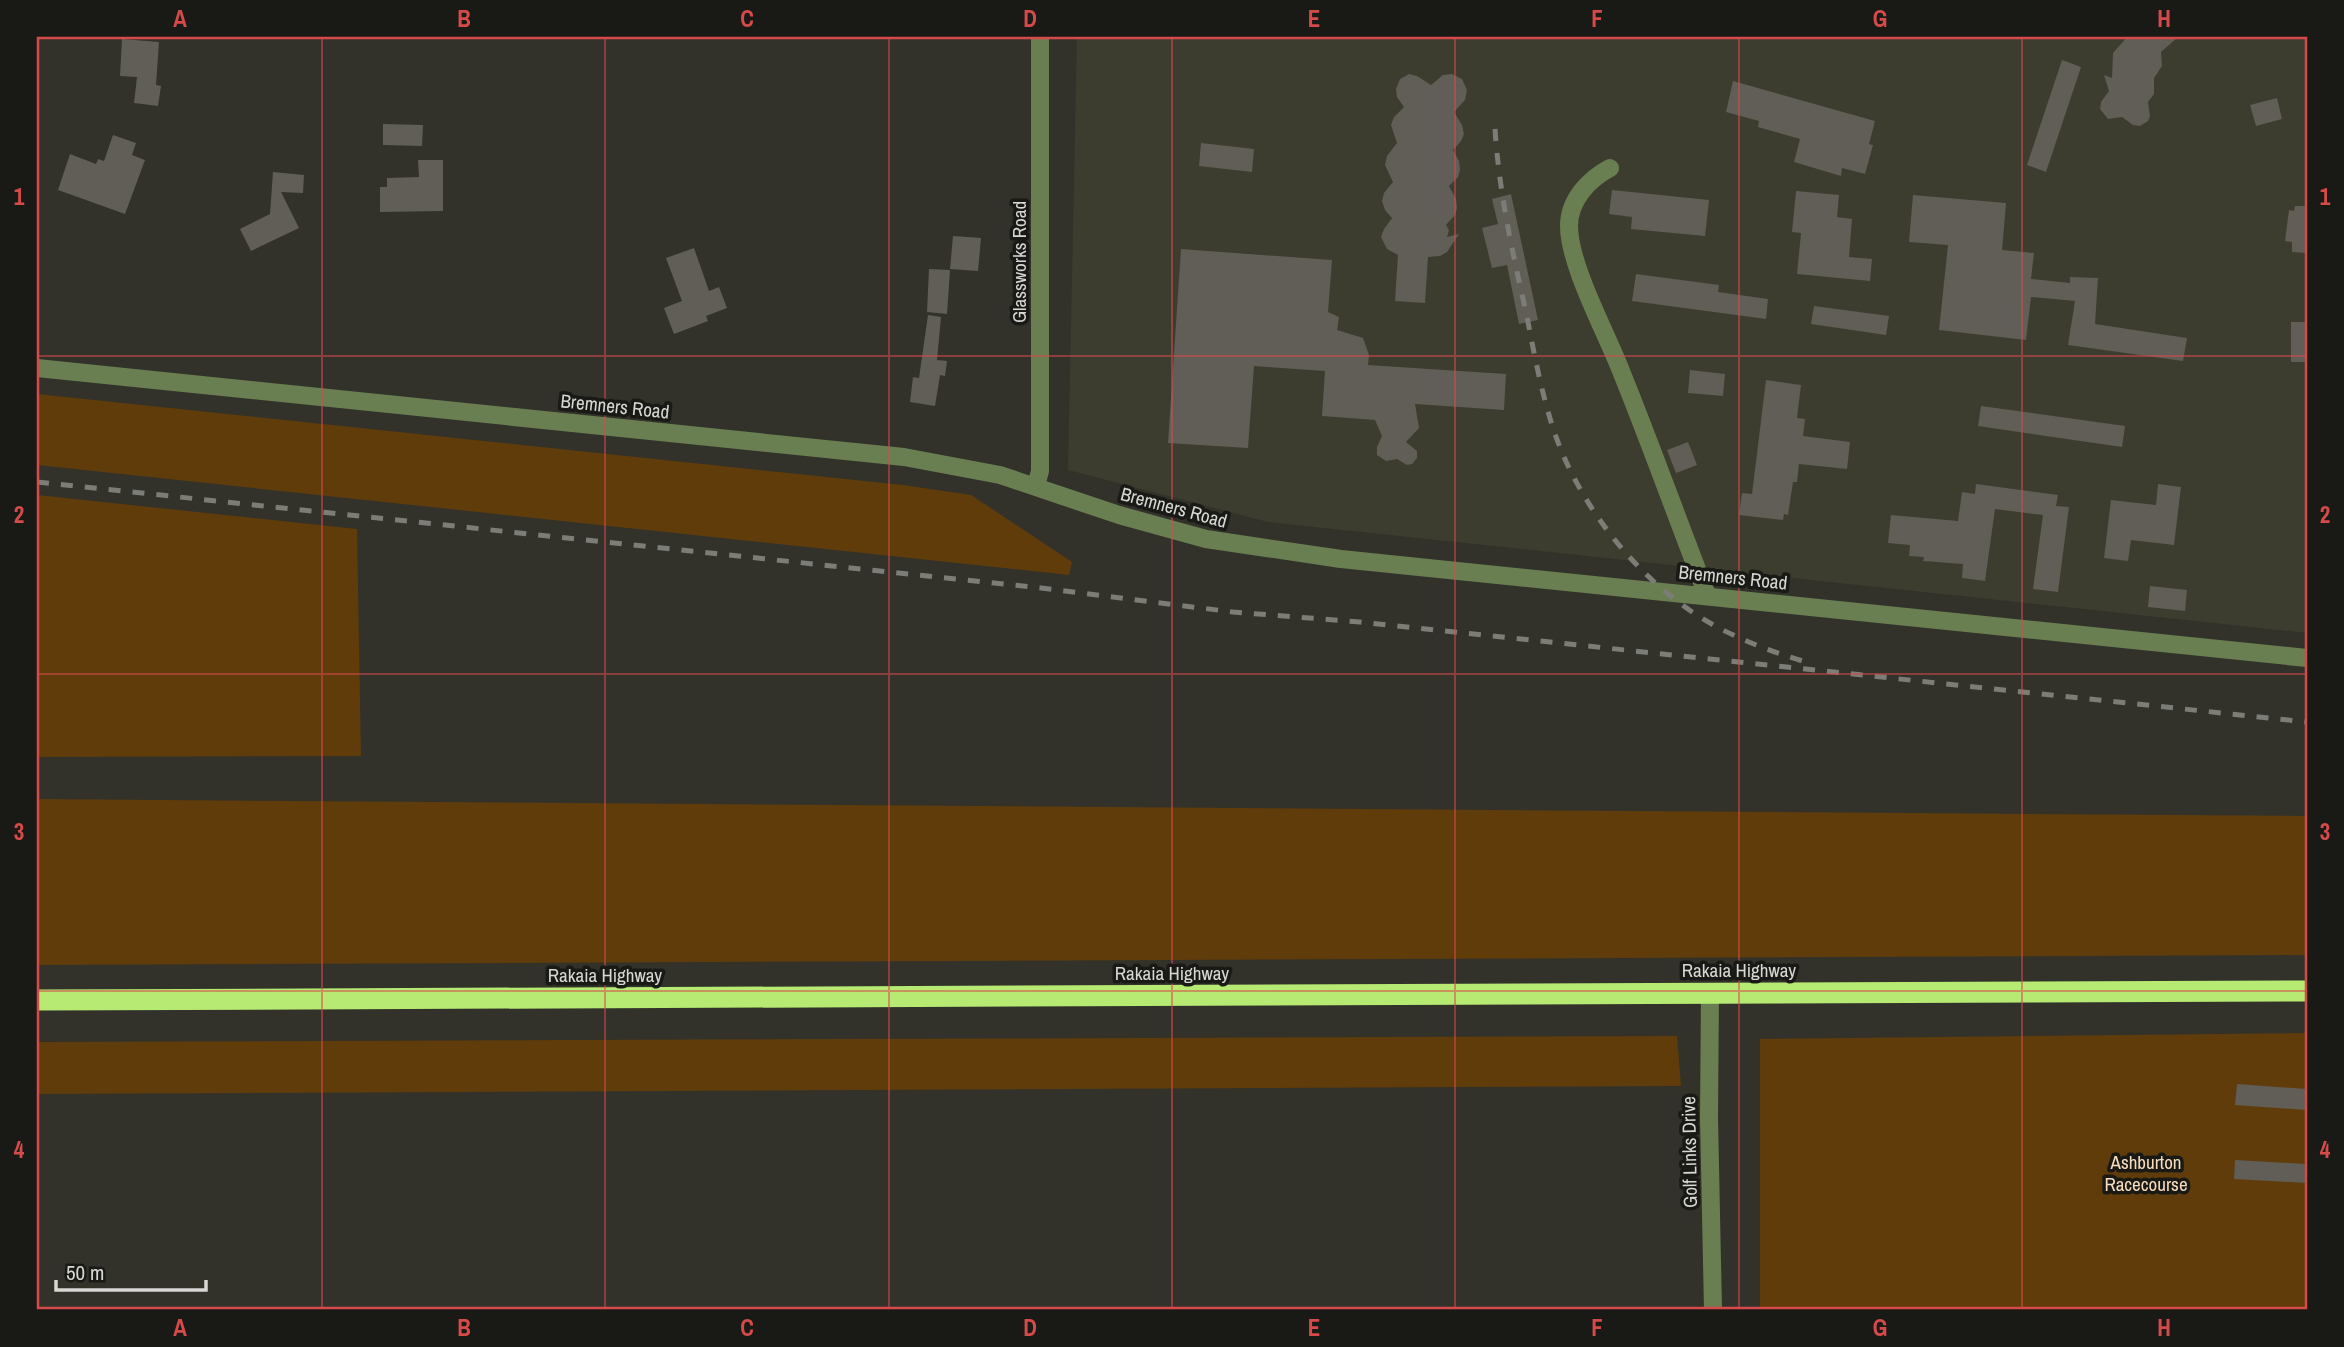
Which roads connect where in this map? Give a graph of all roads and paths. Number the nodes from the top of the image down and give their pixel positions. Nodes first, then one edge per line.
1 (1040, 37) edge
2 (1610, 168) dead end
3 (37, 368) edge
4 (1036, 486) junction
5 (1707, 595) junction
6 (2307, 658) edge
7 (2307, 991) edge
8 (1710, 992) junction
9 (37, 1000) edge
10 (1713, 1310) edge

1 - 4 street, Glassworks Road
2 - 5 street
3 - 4 street, Bremners Road
4 - 5 street, Bremners Road
5 - 6 street, Bremners Road
7 - 8 highway, Rakaia Highway
8 - 9 highway, Rakaia Highway
8 - 10 street, Golf Links Drive

